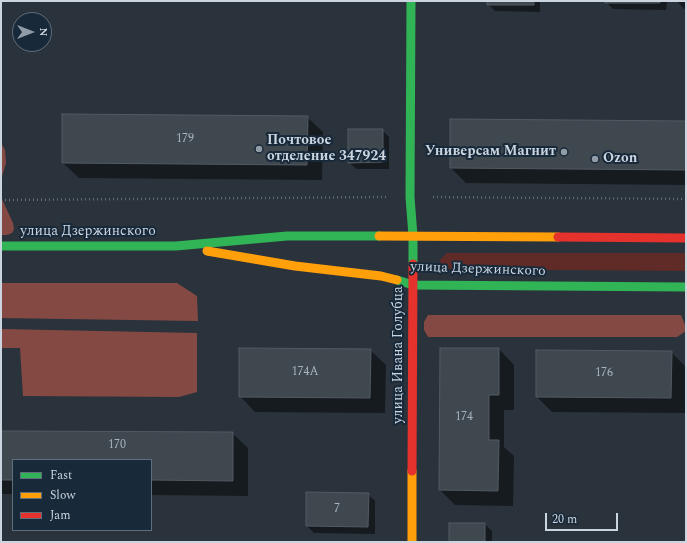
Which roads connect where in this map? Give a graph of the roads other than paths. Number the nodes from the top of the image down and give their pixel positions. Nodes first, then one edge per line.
1 (411, 1) edge
2 (413, 236) junction
3 (686, 238) edge
4 (1, 246) edge
5 (176, 246) junction
6 (413, 285) junction
7 (686, 287) edge
8 (412, 542) edge

1 - 2 main road, улица Ивана Голубца
2 - 3 main road, улица Дзержинского
2 - 5 main road, улица Дзержинского
2 - 6 main road, улица Ивана Голубца
4 - 5 main road, улица Дзержинского
5 - 6 main road, улица Дзержинского
6 - 7 main road, улица Дзержинского
6 - 8 main road, улица Ивана Голубца

